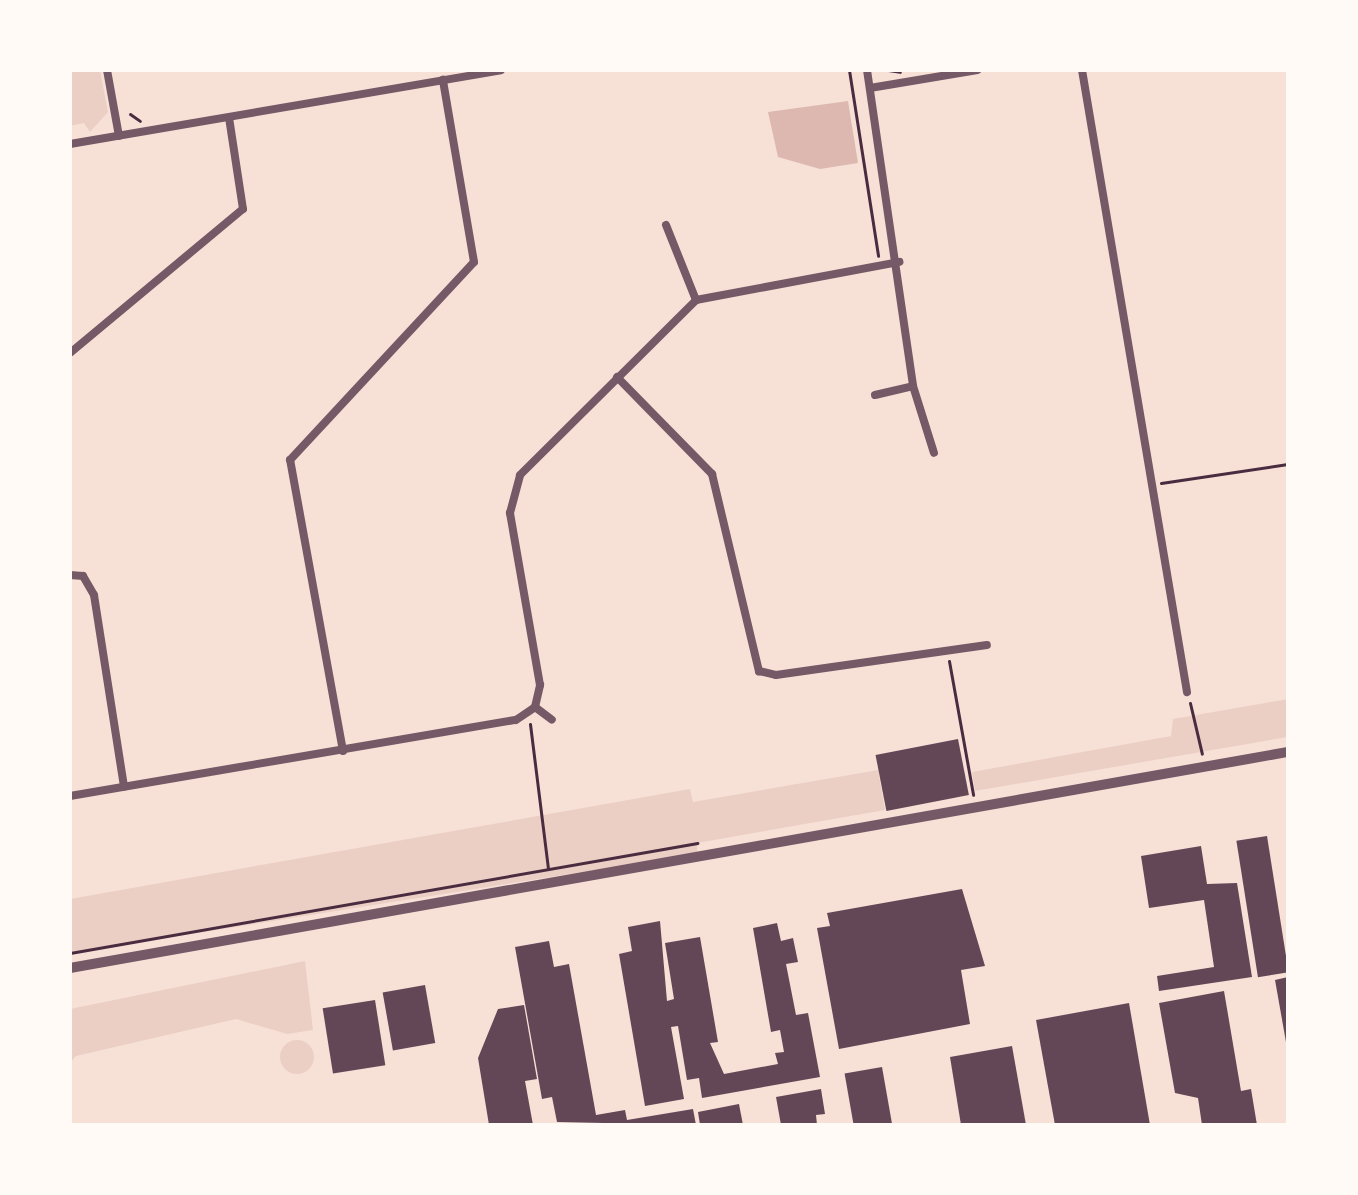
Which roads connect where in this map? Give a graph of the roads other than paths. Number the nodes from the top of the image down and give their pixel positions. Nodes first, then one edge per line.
1 (107, 70) edge
2 (501, 70) edge
3 (867, 70) edge
4 (978, 70) edge
5 (1082, 70) edge
6 (443, 80) junction
7 (870, 88) junction
8 (229, 118) junction
9 (119, 136) junction
10 (70, 144) edge
11 (666, 225) dead end
12 (899, 262) junction
13 (696, 300) junction
14 (70, 353) edge
15 (617, 377) junction
16 (913, 386) junction
17 (875, 395) dead end
18 (934, 453) dead end
19 (70, 575) edge
20 (987, 645) dead end
21 (1187, 692) road end
22 (535, 707) junction
23 (552, 720) dead end
24 (343, 751) junction
25 (1288, 752) edge
26 (124, 787) junction
27 (70, 796) edge
28 (70, 968) edge

1 - 9 street
2 - 6 street
3 - 7 street
4 - 7 street
5 - 21 street
6 - 8 street
6 - 24 street
7 - 12 street
8 - 9 street
8 - 14 street
9 - 10 street
11 - 13 street
12 - 13 street
12 - 16 street
13 - 15 street
15 - 20 street
15 - 22 street
16 - 17 street
16 - 18 street
19 - 26 street
22 - 23 street
22 - 24 street
24 - 26 street
25 - 28 street
26 - 27 street

